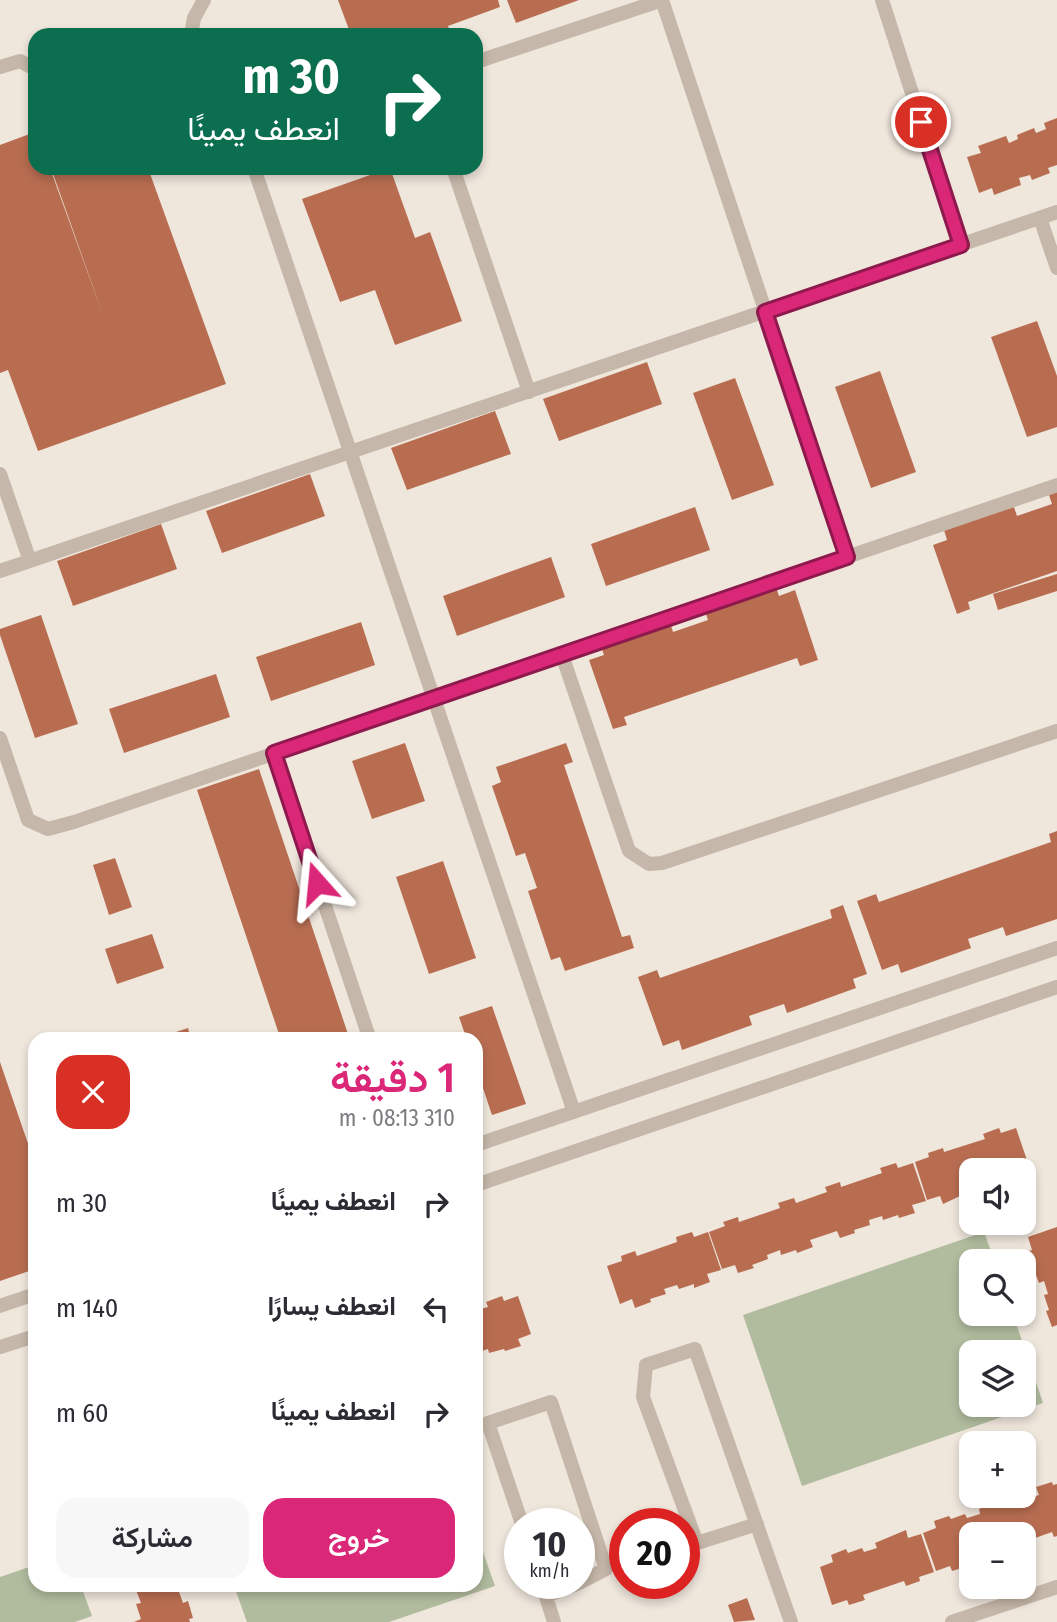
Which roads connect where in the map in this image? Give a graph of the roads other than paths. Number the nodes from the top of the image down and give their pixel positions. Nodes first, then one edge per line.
1 (204, 0) edge
2 (662, 0) edge
3 (882, 0) edge
4 (192, 28) edge
5 (483, 60) edge
6 (28, 65) edge
7 (0, 67) edge
8 (256, 175) edge
9 (455, 175) edge
10 (1057, 212) edge
11 (1040, 218) junction
12 (961, 245) junction
13 (1057, 268) edge
14 (765, 312) junction
15 (529, 392) junction
16 (350, 452) junction
17 (0, 474) edge
18 (1057, 485) edge
19 (847, 557) junction
20 (30, 561) junction
21 (0, 571) edge
22 (562, 654) junction
23 (434, 698) junction
24 (1057, 731) edge
25 (0, 737) edge
26 (274, 753) junction
27 (1057, 948) edge
28 (1057, 988) edge
29 (367, 1032) edge
30 (574, 1112) junction
31 (483, 1143) edge
32 (483, 1183) edge
33 (28, 1296) edge
34 (0, 1306) edge
35 (28, 1338) edge
36 (0, 1348) edge
37 (517, 1508) edge
38 (586, 1508) edge
39 (757, 1524) junction
40 (595, 1536) edge
41 (595, 1574) edge
42 (1057, 1587) edge
43 (547, 1599) edge
44 (554, 1622) edge
45 (791, 1622) edge
46 (952, 1622) edge

1 - 4 lane
2 - 5 lane
2 - 14 lane
3 - 12 lane
6 - 7 lane
8 - 16 lane
9 - 15 lane
10 - 11 lane
11 - 12 lane
11 - 13 lane
12 - 14 lane
14 - 15 lane
14 - 19 lane
15 - 16 lane
16 - 20 lane
16 - 23 lane
17 - 20 lane
18 - 19 lane
19 - 22 lane
20 - 21 lane
22 - 23 lane
22 - 24 lane
23 - 26 lane
23 - 30 lane
25 - 26 lane
26 - 29 lane
27 - 30 lane
28 - 32 lane
30 - 31 lane
33 - 34 lane
35 - 36 lane
37 - 38 lane
39 - 39 lane
39 - 45 lane
40 - 41 lane
42 - 46 lane
43 - 44 lane

